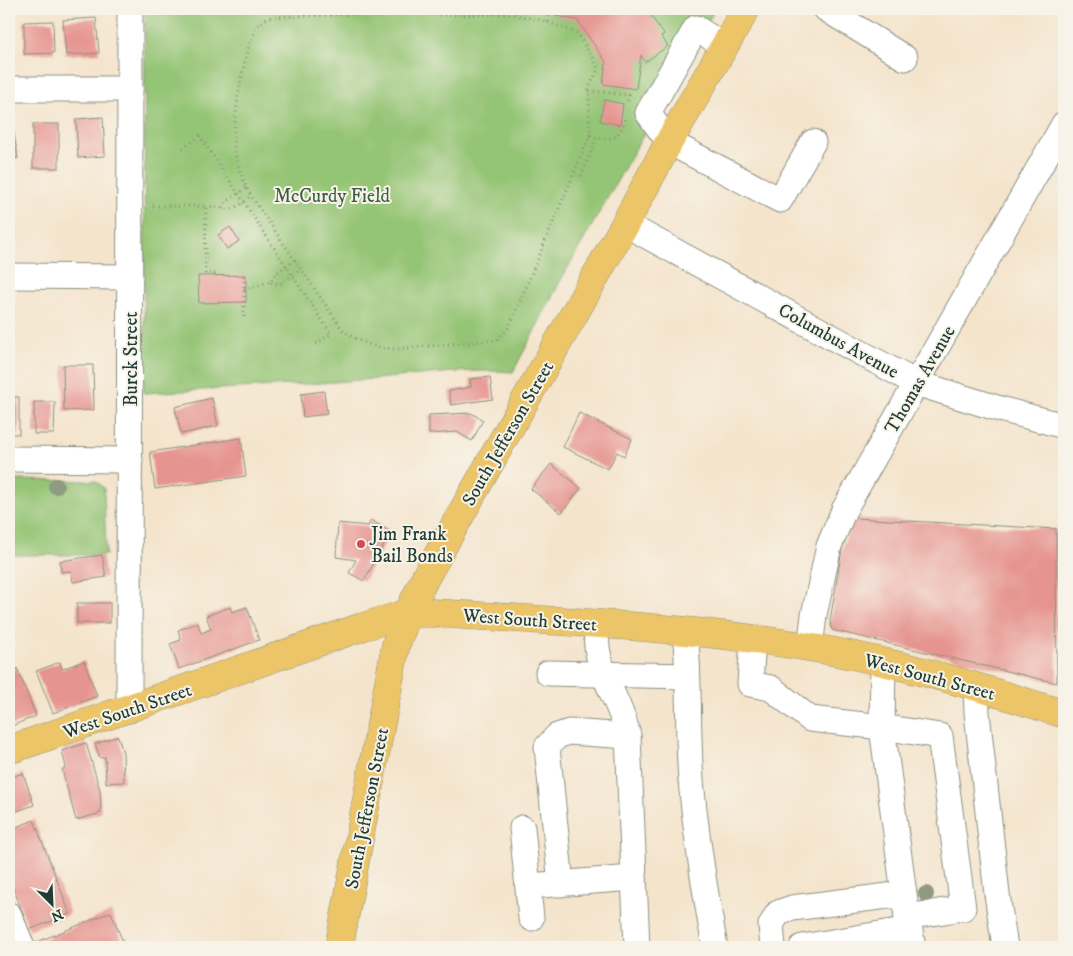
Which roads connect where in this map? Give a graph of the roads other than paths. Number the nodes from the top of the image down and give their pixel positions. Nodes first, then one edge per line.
1 (130, 9) edge
2 (746, 9) edge
3 (826, 9) edge
4 (905, 58) dead end
5 (9, 89) edge
6 (130, 89) junction
7 (1064, 124) edge
8 (669, 142) junction
9 (813, 142) dead end
10 (625, 224) junction
11 (9, 276) edge
12 (130, 277) junction
13 (916, 383) junction
14 (1064, 426) edge
15 (9, 459) edge
16 (130, 460) junction
17 (408, 613) junction
18 (597, 624) junction
19 (685, 630) junction
20 (753, 640) junction
21 (810, 648) junction
22 (883, 662) junction
23 (548, 673) dead end
24 (604, 674) junction
25 (687, 676) junction
26 (976, 686) junction
27 (129, 710) junction
28 (1064, 714) edge
29 (882, 727) junction
30 (628, 736) junction
31 (9, 750) edge
32 (522, 828) dead end
33 (634, 878) junction
34 (561, 884) junction
35 (528, 886) junction
36 (9, 916) edge
37 (531, 918) dead end
38 (908, 922) edge
39 (22, 947) edge
40 (339, 947) edge
41 (637, 947) edge
42 (715, 947) edge
43 (773, 947) edge
44 (802, 947) edge
45 (1005, 947) edge

1 - 6 street, Burck Street
2 - 8 main road, South Jefferson Street
3 - 4 street
5 - 6 street
6 - 12 street, Burck Street
7 - 13 street, Thomas Avenue
8 - 9 street
8 - 10 main road, South Jefferson Street
10 - 13 street, Columbus Avenue
10 - 17 main road, South Jefferson Street
11 - 12 street
12 - 16 street, Burck Street
13 - 14 street, Columbus Avenue
13 - 21 street, Thomas Avenue
15 - 16 street
16 - 27 street, Burck Street
17 - 18 main road, West South Street
17 - 27 main road, West South Street
17 - 40 main road, South Jefferson Street
18 - 19 main road, West South Street
18 - 24 street
19 - 20 main road, West South Street
19 - 25 street
20 - 21 main road, West South Street
20 - 29 street
21 - 22 main road, West South Street
22 - 26 main road, West South Street
22 - 29 street
23 - 24 street
24 - 25 street
24 - 30 street
25 - 42 street
26 - 28 main road, West South Street
26 - 45 street
27 - 31 main road, West South Street
29 - 38 street
29 - 38 street
30 - 33 street
30 - 34 street
32 - 35 street
33 - 34 street
33 - 41 street
34 - 35 street
35 - 37 street
36 - 39 street
38 - 43 street
38 - 44 street

